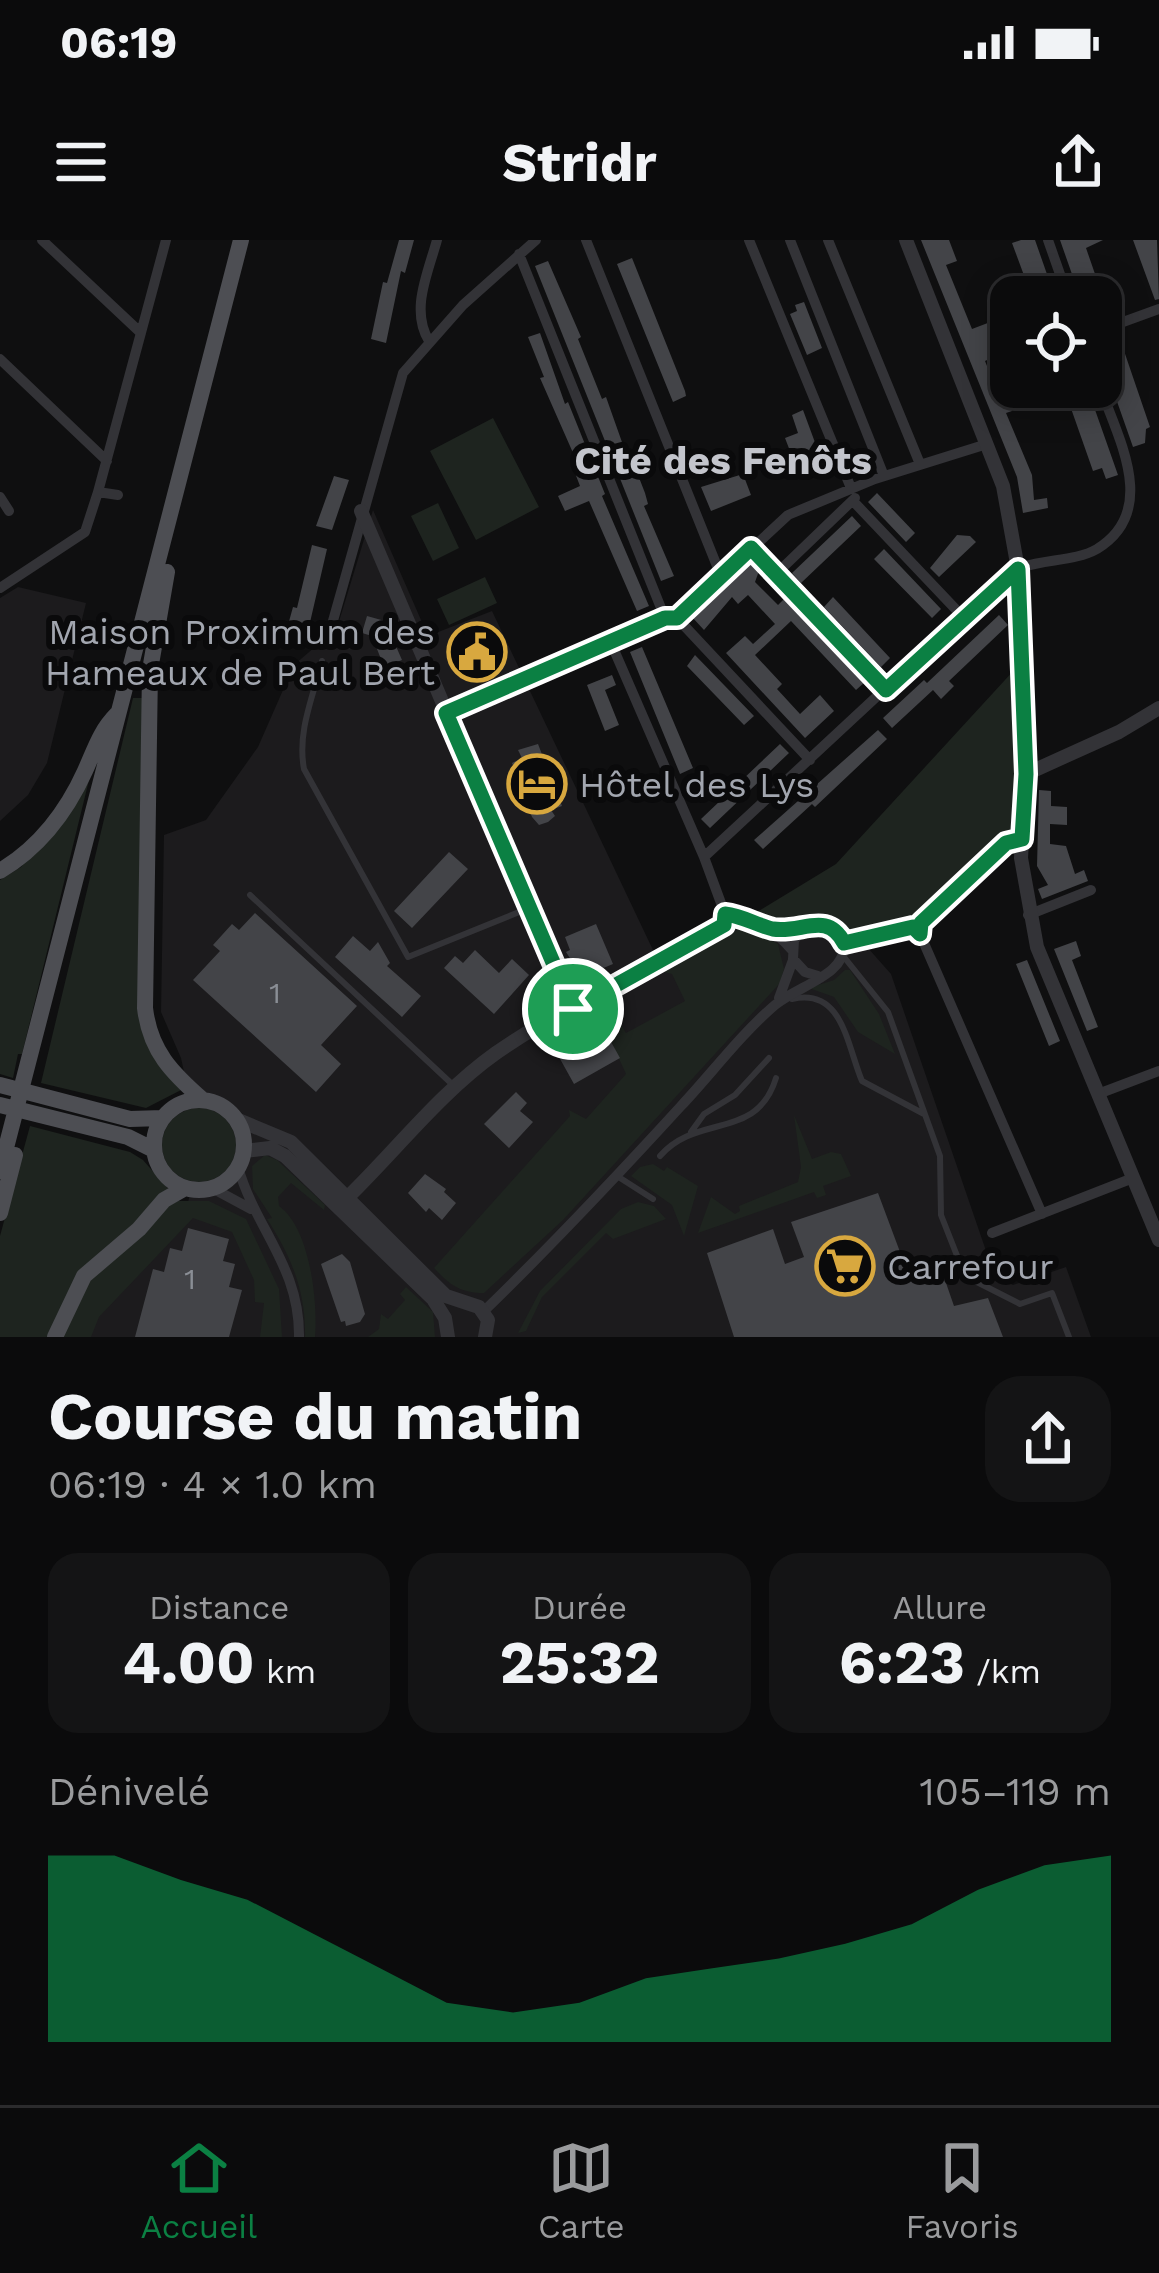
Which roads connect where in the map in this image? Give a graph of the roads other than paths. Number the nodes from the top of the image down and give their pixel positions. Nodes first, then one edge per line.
1 (42, 240) edge
2 (166, 240) edge
3 (241, 240) edge
4 (437, 240) edge
5 (536, 240) edge
6 (586, 240) edge
7 (749, 240) edge
8 (790, 240) edge
9 (828, 240) edge
10 (906, 240) edge
11 (1048, 240) edge
12 (519, 254) junction
13 (1061, 276) edge
14 (1159, 309) edge
15 (1122, 322) edge
16 (141, 333) junction
17 (429, 341) junction
18 (0, 359) edge
19 (1107, 408) edge
20 (987, 444) junction
21 (107, 461) junction
22 (920, 464) junction
23 (879, 478) junction
24 (98, 492) junction
25 (852, 494) junction
26 (118, 495) dead end
27 (0, 497) edge
28 (9, 511) dead end
29 (361, 511) junction
30 (166, 539) junction
31 (751, 548) junction
32 (1018, 569) junction
33 (776, 574) junction
34 (721, 576) junction
35 (0, 588) edge
36 (964, 617) junction
37 (671, 618) junction
38 (327, 642) dead end
39 (611, 643) junction
40 (322, 661) dead end
41 (886, 690) junction
42 (1159, 708) edge
43 (118, 713) junction
44 (446, 713) junction
45 (810, 760) junction
46 (1026, 774) junction
47 (1022, 839) junction
48 (704, 857) junction
49 (0, 871) edge
50 (1091, 890) dead end
51 (250, 895) dead end
52 (529, 908) junction
53 (725, 914) junction
54 (1028, 915) junction
55 (771, 928) junction
56 (804, 928) junction
57 (920, 934) junction
58 (844, 950) junction
59 (793, 955) junction
60 (818, 976) junction
61 (774, 1006) junction
62 (573, 1009) junction
63 (769, 1058) dead end
64 (1159, 1071) edge
65 (776, 1078) dead end
66 (0, 1085) edge
67 (456, 1087) junction
68 (1098, 1094) junction
69 (203, 1100) junction
70 (0, 1105) edge
71 (924, 1114) junction
72 (164, 1118) junction
73 (236, 1119) junction
74 (691, 1132) junction
75 (14, 1138) junction
76 (154, 1150) junction
77 (660, 1156) dead end
78 (241, 1159) junction
79 (0, 1171) edge
80 (617, 1176) junction
81 (1133, 1178) junction
82 (185, 1188) junction
83 (212, 1188) junction
84 (349, 1196) junction
85 (652, 1199) dead end
86 (254, 1210) junction
87 (0, 1213) edge
88 (1042, 1214) junction
89 (992, 1233) dead end
90 (1159, 1240) edge
91 (459, 1304) junction
92 (484, 1311) junction
93 (445, 1318) junction
94 (55, 1337) edge
95 (298, 1337) edge
96 (448, 1337) edge
97 (485, 1337) edge
98 (1069, 1337) edge

1 - 16 street
2 - 16 street
3 - 30 main road
4 - 17 street
5 - 12 street
6 - 34 street
7 - 25 street
8 - 23 street
9 - 22 street
10 - 20 street
11 - 13 street
12 - 17 street
12 - 37 street
14 - 15 street
16 - 21 street
17 - 29 street
18 - 21 street
19 - 32 street
20 - 22 street
20 - 32 street
21 - 24 street
22 - 23 street
23 - 25 street
24 - 26 street
24 - 35 street
25 - 31 street
25 - 33 street
25 - 36 street
27 - 28 street
29 - 38 street
29 - 44 street
30 - 43 main road
30 - 69 main road
31 - 33 street
31 - 34 street
32 - 36 street
32 - 46 street
33 - 41 street
34 - 37 street
36 - 41 street
37 - 39 street
37 - 45 street
39 - 44 street
39 - 48 street
40 - 52 lane
41 - 45 street
42 - 46 street
43 - 49 main road
43 - 75 main road
44 - 52 street
45 - 48 street
46 - 47 street
47 - 54 street
47 - 57 street
48 - 53 street
50 - 54 street
51 - 67 lane
52 - 62 street
53 - 55 street
53 - 62 street
54 - 68 street
55 - 56 street
55 - 59 street
56 - 58 street
56 - 59 street
57 - 58 street
57 - 88 street
58 - 60 street
58 - 71 lane
59 - 60 street
59 - 61 street
60 - 61 street
61 - 71 lane
61 - 80 street
62 - 67 street
63 - 74 lane
64 - 68 street
65 - 74 lane
66 - 72 main road
67 - 84 street
68 - 81 street
69 - 72 main road
69 - 73 main road
70 - 76 main road
71 - 98 lane
72 - 76 main road
73 - 78 main road
73 - 84 street
74 - 77 lane
75 - 79 main road
75 - 87 main road
76 - 82 main road
78 - 83 main road
78 - 86 street
78 - 93 street
80 - 85 lane
80 - 92 street
81 - 88 street
81 - 90 street
82 - 83 main road
82 - 94 main road
83 - 86 street
84 - 91 street
86 - 95 street
88 - 89 street
91 - 92 street
91 - 93 street
92 - 97 street
93 - 96 street

